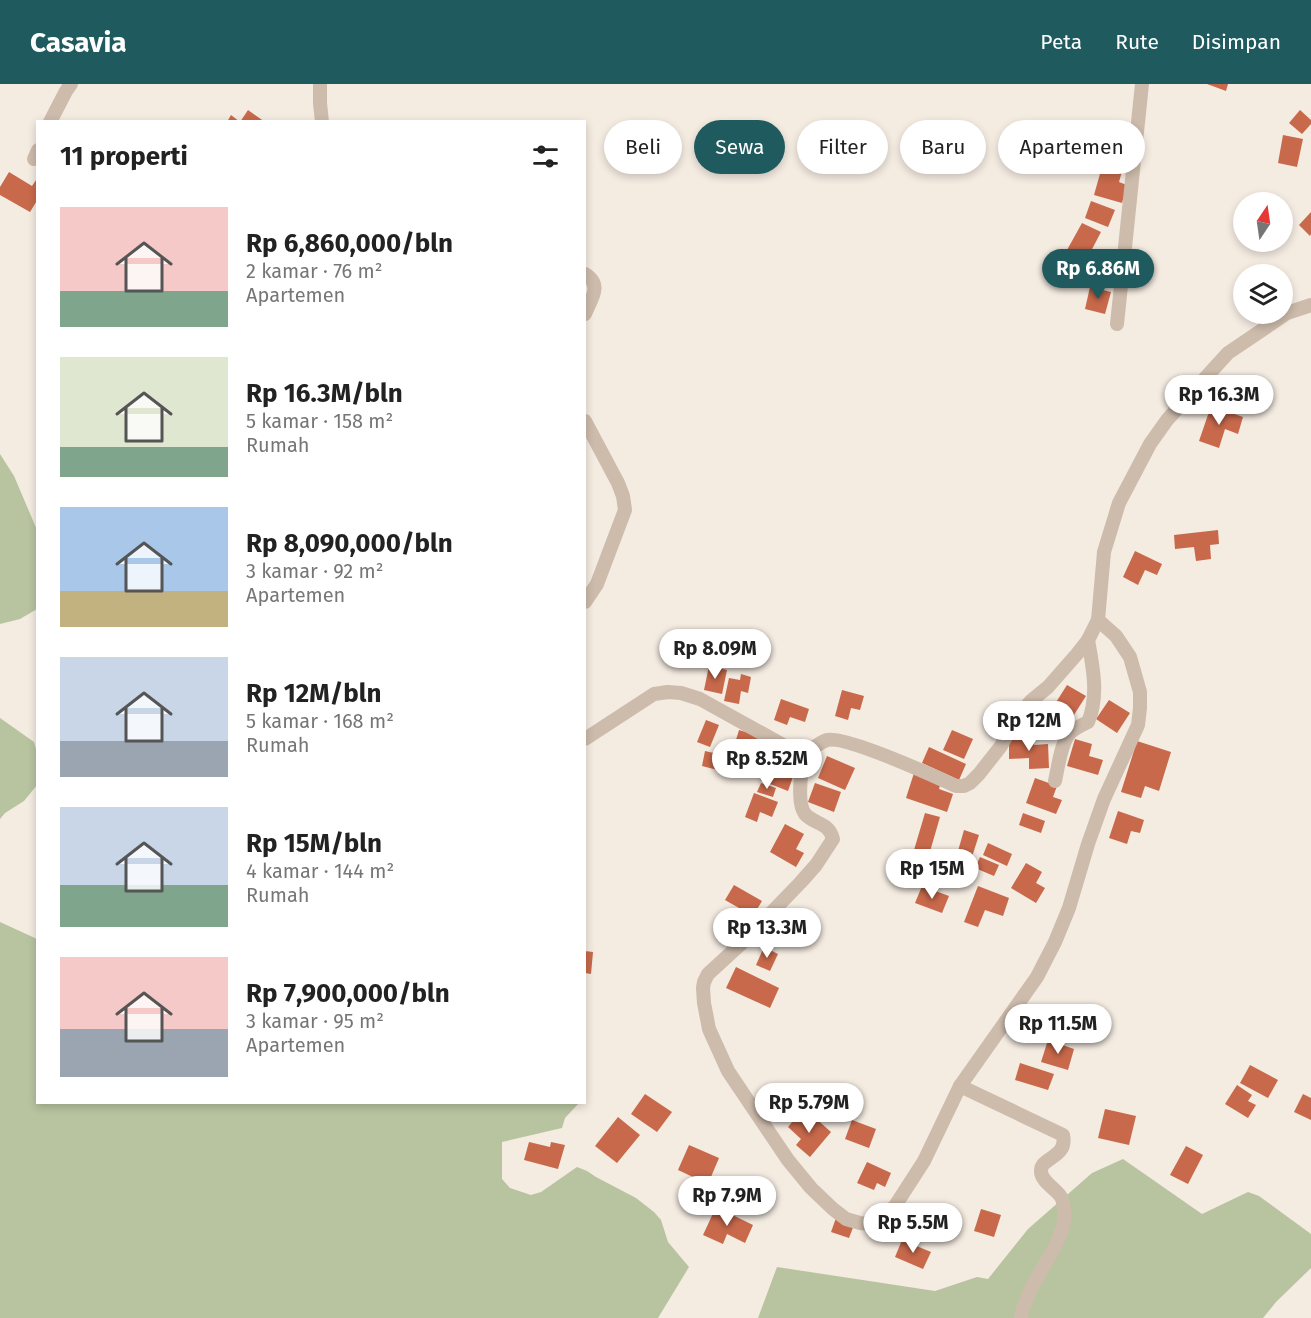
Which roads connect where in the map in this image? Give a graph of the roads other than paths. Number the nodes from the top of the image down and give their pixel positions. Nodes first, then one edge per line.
1 (71, 84) edge
2 (320, 84) edge
3 (1142, 84) edge
4 (51, 120) edge
5 (322, 120) edge
6 (586, 275) edge
7 (1311, 305) edge
8 (586, 312) edge
9 (1118, 324) dead end
10 (586, 423) edge
11 (586, 600) edge
12 (1098, 620) junction
13 (1088, 640) junction
14 (586, 738) edge
15 (803, 756) junction
16 (1055, 781) dead end
17 (960, 1086) junction
18 (1021, 1318) edge

1 - 4 street
2 - 5 street
3 - 9 street
6 - 8 street
7 - 12 street
10 - 11 street
12 - 13 street
12 - 17 street
13 - 15 street
13 - 16 street
14 - 15 street
15 - 17 street
17 - 18 street

